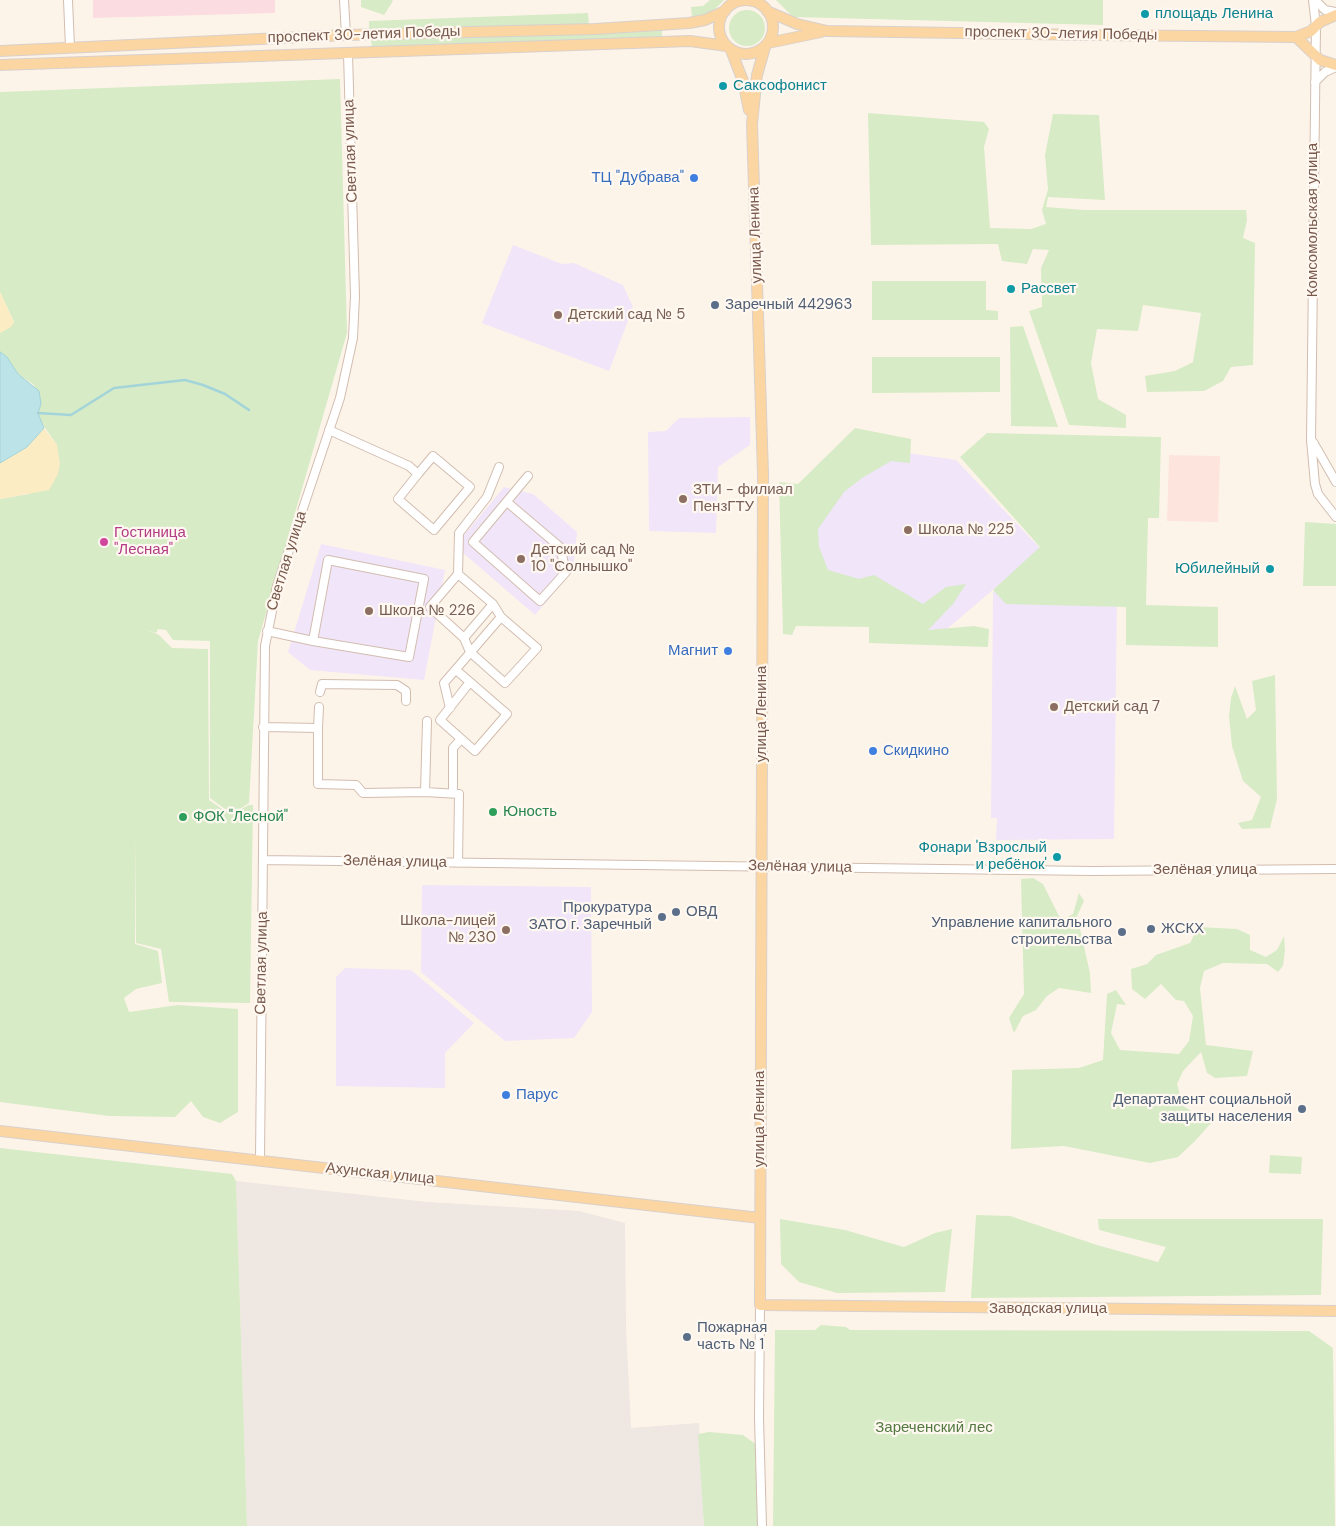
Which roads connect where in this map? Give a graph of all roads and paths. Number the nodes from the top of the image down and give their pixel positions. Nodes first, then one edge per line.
1 (68, 0) edge
2 (344, 0) edge
3 (1314, 0) edge
4 (763, 5) edge
5 (729, 6) edge
6 (1336, 14) edge
7 (1316, 26) junction
8 (827, 31) junction
9 (346, 35) junction
10 (1296, 37) junction
11 (766, 45) junction
12 (70, 47) junction
13 (729, 48) junction
14 (0, 51) edge
15 (348, 54) junction
16 (1315, 55) junction
17 (70, 62) junction
18 (0, 65) edge
19 (1336, 66) edge
20 (1315, 82) junction
21 (752, 124) junction
22 (329, 430) junction
23 (1311, 440) junction
24 (499, 467) dead end
25 (1330, 472) junction
26 (418, 474) junction
27 (528, 476) dead end
28 (1314, 479) junction
29 (1336, 482) edge
30 (507, 502) junction
31 (1336, 517) edge
32 (458, 574) junction
33 (493, 604) junction
34 (501, 617) junction
35 (267, 631) junction
36 (464, 638) junction
37 (313, 641) junction
38 (470, 652) junction
39 (456, 670) junction
40 (470, 682) junction
41 (320, 692) dead end
42 (406, 701) dead end
43 (319, 707) dead end
44 (450, 708) junction
45 (427, 721) dead end
46 (263, 726) junction
47 (318, 728) junction
48 (461, 739) junction
49 (425, 792) junction
50 (453, 793) junction
51 (263, 860) junction
52 (458, 863) junction
53 (761, 866) junction
54 (1336, 869) edge
55 (0, 1130) edge
56 (260, 1160) junction
57 (760, 1218) junction
58 (760, 1306) junction
59 (1336, 1311) edge
60 (762, 1526) edge

1 - 12 street
2 - 9 street, Светлая улица
3 - 6 street, проспект 30-летия Победы
3 - 7 street, Комсомольская улица
4 - 5 main road
4 - 8 main road, проспект 30-летия Победы
4 - 11 main road
5 - 9 main road, проспект 30-летия Победы
5 - 13 main road
6 - 7 main road, проспект 30-летия Победы
7 - 10 main road, проспект 30-летия Победы
7 - 16 street, Комсомольская улица
8 - 10 main road, проспект 30-летия Победы
8 - 11 main road, проспект 30-летия Победы
9 - 12 main road, проспект 30-летия Победы
9 - 15 main road, Светлая улица
10 - 16 main road
11 - 13 main road
11 - 21 main road, улица Ленина
12 - 14 main road, проспект 30-летия Победы
12 - 17 main road
13 - 15 main road, проспект 30-летия Победы
13 - 21 main road, улица Ленина
15 - 17 main road, проспект 30-летия Победы
15 - 22 street, Светлая улица
16 - 19 main road
16 - 20 street, Комсомольская улица
17 - 18 main road, проспект 30-летия Победы
19 - 20 street
20 - 23 street, Комсомольская улица
21 - 53 main road, улица Ленина
22 - 26 street
22 - 35 street, Светлая улица
23 - 25 street
23 - 28 street, Комсомольская улица
24 - 32 street
25 - 28 street
25 - 29 street
26 - 26 street
27 - 30 street
28 - 31 street, Комсомольская улица
30 - 30 street
32 - 33 street
32 - 36 street
33 - 34 street
33 - 36 street
34 - 38 street
34 - 38 street
35 - 37 street
35 - 46 street, Светлая улица
36 - 38 street
37 - 37 street
38 - 39 street
39 - 40 street
39 - 44 street
40 - 44 street
40 - 48 street
41 - 42 street
43 - 47 street
44 - 48 street
45 - 49 street
46 - 47 street
46 - 51 street, Светлая улица
47 - 49 street
48 - 50 street
49 - 50 street
50 - 52 street
51 - 52 street, Зелёная улица
51 - 56 street, Светлая улица
52 - 53 street, Зелёная улица
53 - 54 street, Зелёная улица
53 - 57 main road, улица Ленина
55 - 56 main road, Ахунская улица
56 - 57 main road, Ахунская улица
57 - 58 main road, улица Ленина
58 - 59 main road, Заводская улица
58 - 60 street

